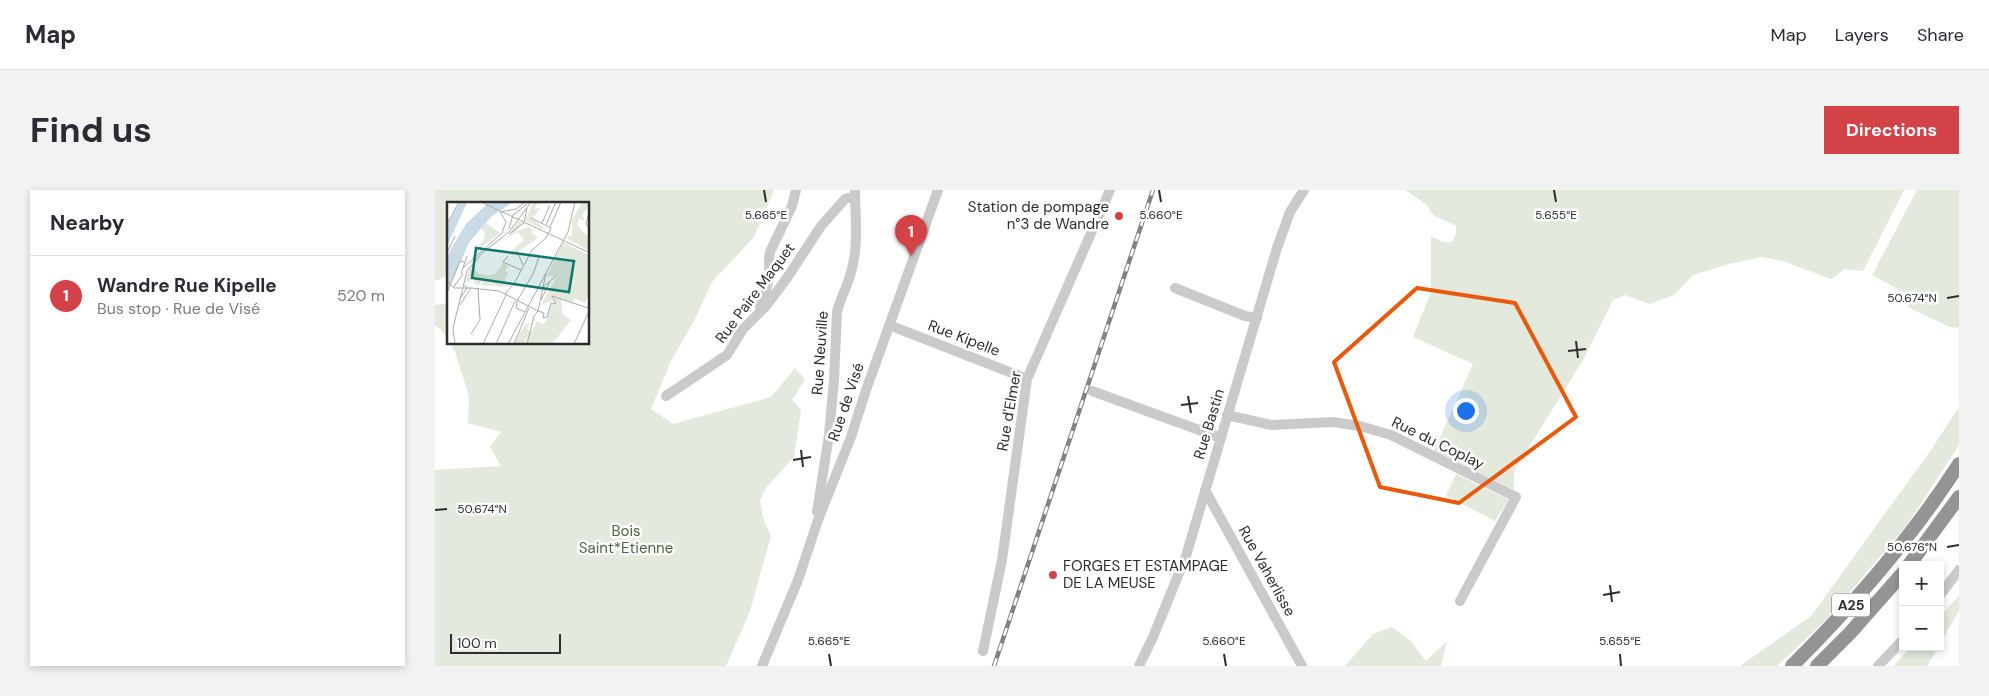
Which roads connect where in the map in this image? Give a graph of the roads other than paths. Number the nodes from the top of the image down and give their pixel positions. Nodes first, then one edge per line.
1 (796, 190) edge
2 (938, 190) edge
3 (1110, 190) edge
4 (1305, 190) edge
5 (855, 193) edge
6 (1175, 288) dead end
7 (758, 312) junction
8 (1257, 318) junction
9 (889, 325) junction
10 (1027, 379) junction
11 (1092, 391) dead end
12 (666, 396) dead end
13 (1227, 415) junction
14 (1221, 438) junction
15 (1959, 464) edge
16 (1205, 490) junction
17 (1959, 497) edge
18 (818, 520) junction
19 (1912, 561) edge
20 (1959, 570) edge
21 (1899, 578) edge
22 (1944, 590) edge
23 (1460, 601) dead end
24 (1899, 644) edge
25 (983, 651) dead end
26 (762, 666) edge
27 (1139, 666) edge
28 (1303, 666) edge
29 (1792, 666) edge
30 (1817, 666) edge
31 (1878, 666) edge

1 - 7 street
2 - 9 street, Rue de Visé
3 - 10 street, Rue d'Elmer
4 - 8 street, Rue Bastin
5 - 7 street, Rue Paire Maquet
5 - 18 street, Rue Neuville
6 - 8 street
7 - 12 street, Rue Paire Maquet
8 - 13 street, Rue Bastin
9 - 10 street, Rue Kipelle
9 - 18 street, Rue de Visé
10 - 25 street, Rue d'Elmer
11 - 14 street
13 - 14 street, Rue Bastin
13 - 23 street, Rue du Coplay
14 - 16 street, Rue Bastin
15 - 29 highway, A25
16 - 27 street, Rue Bastin
16 - 28 street, Rue Vaherlisse
17 - 19 highway
18 - 26 street, Rue de Visé
20 - 22 street
21 - 30 highway, A25
24 - 31 street

